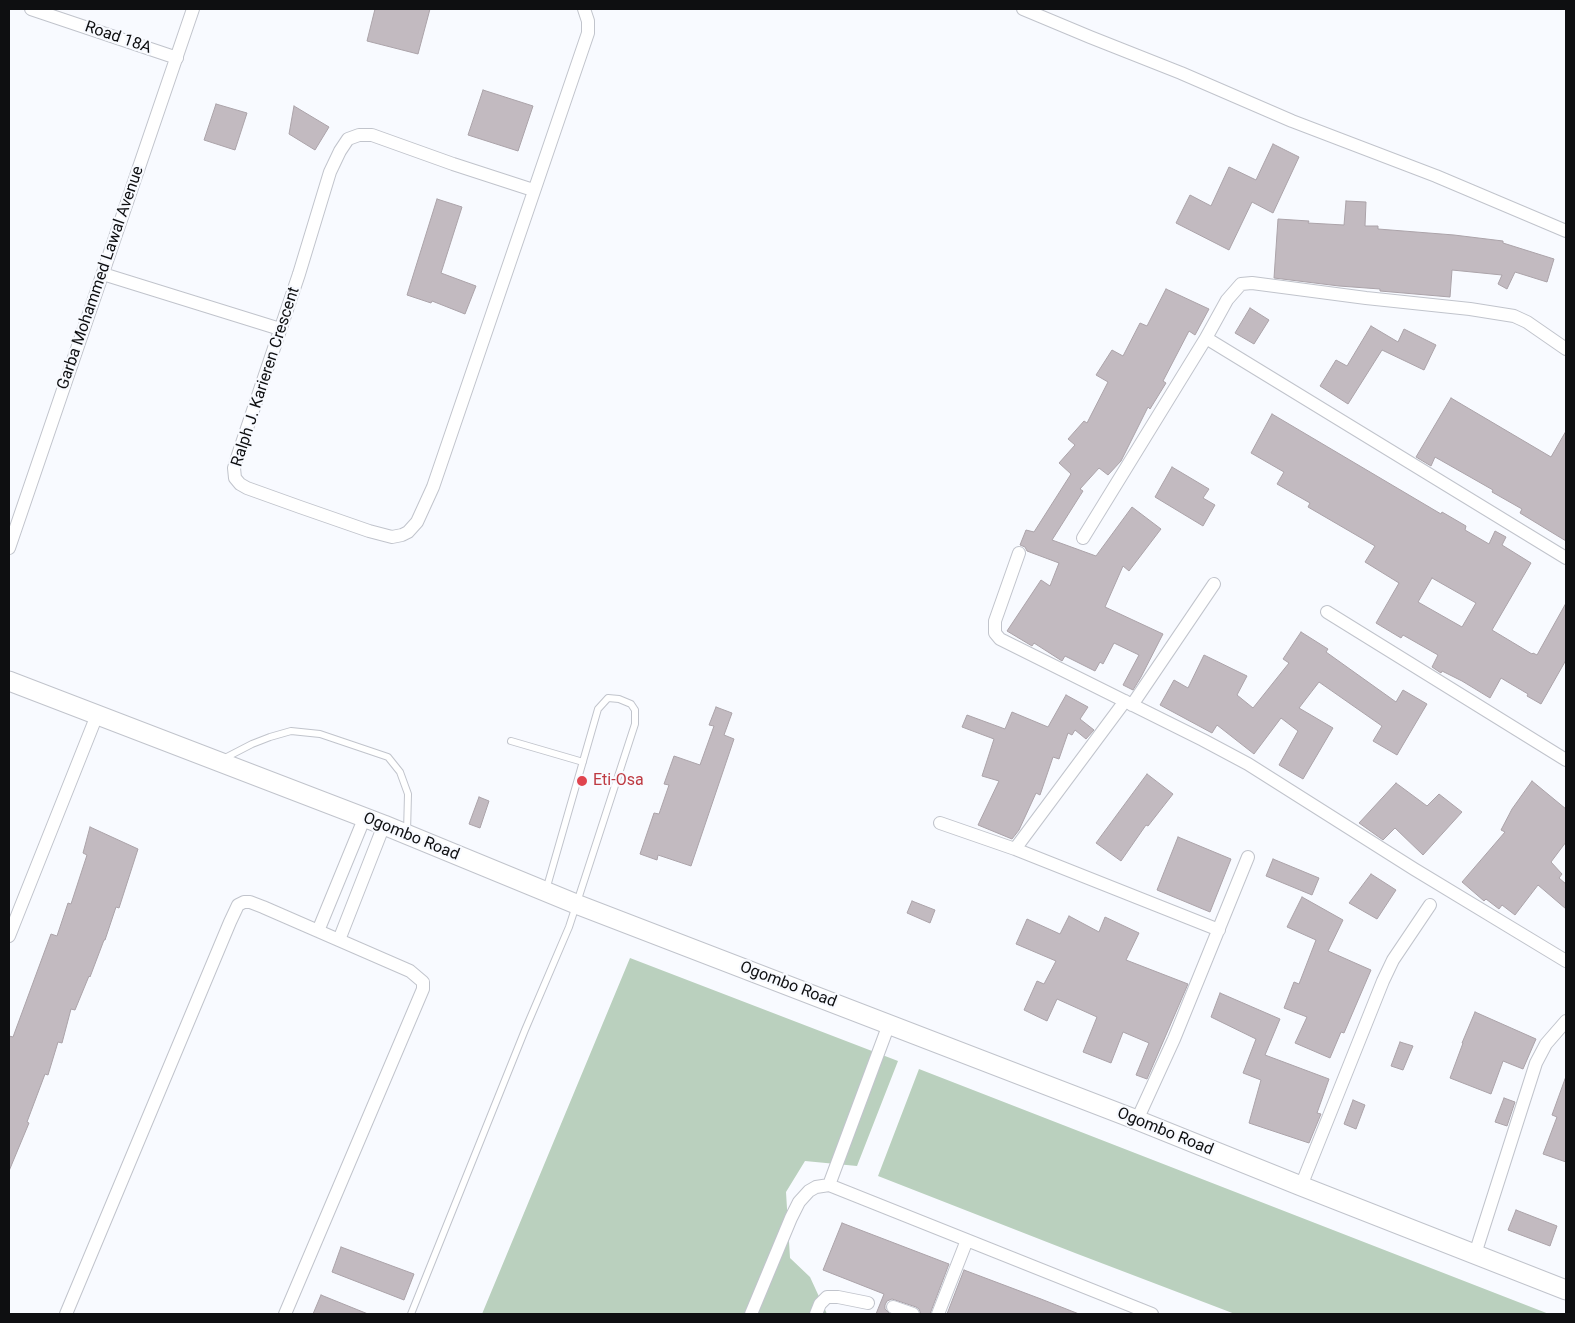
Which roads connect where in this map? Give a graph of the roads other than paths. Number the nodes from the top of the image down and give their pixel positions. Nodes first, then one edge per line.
1 (31, 9) edge
2 (194, 9) edge
3 (584, 9) edge
4 (1023, 9) edge
5 (177, 58) junction
6 (533, 190) junction
7 (1566, 231) edge
8 (103, 274) junction
9 (280, 330) junction
10 (1206, 338) junction
11 (1566, 349) edge
12 (1083, 538) dead end
13 (9, 548) edge
14 (1019, 553) dead end
15 (1566, 558) edge
16 (1214, 584) dead end
17 (1327, 612) dead end
18 (9, 681) edge
19 (1129, 703) junction
20 (97, 715) junction
21 (511, 741) dead end
22 (1566, 760) edge
23 (217, 762) junction
24 (583, 762) junction
25 (364, 819) junction
26 (940, 822) dead end
27 (384, 826) junction
28 (406, 835) junction
29 (1015, 849) junction
30 (1248, 857) dead end
31 (545, 892) junction
32 (576, 904) junction
33 (1430, 905) dead end
34 (1219, 930) junction
35 (318, 931) junction
36 (9, 936) edge
37 (339, 940) junction
38 (1566, 962) edge
39 (1566, 1021) edge
40 (889, 1024) junction
41 (1137, 1120) junction
42 (829, 1185) junction
43 (1301, 1186) junction
44 (967, 1240) junction
45 (1474, 1254) junction
46 (1566, 1290) edge
47 (868, 1303) dead end
48 (893, 1307) dead end
49 (66, 1314) edge
50 (285, 1314) edge
51 (411, 1314) edge
52 (751, 1314) edge
53 (816, 1314) edge
54 (913, 1314) edge
55 (938, 1314) edge
56 (1152, 1314) edge

1 - 5 street, Road 18A
2 - 5 street, Garba Mohammed Lawal Avenue
3 - 6 street, Ralph J. Karieren Crescent
4 - 7 street
5 - 8 street, Garba Mohammed Lawal Avenue
6 - 9 street, Ralph J. Karieren Crescent
6 - 9 street, Ralph J. Karieren Crescent
8 - 9 street
8 - 13 street, Garba Mohammed Lawal Avenue
10 - 11 street
10 - 12 street
10 - 15 street
14 - 19 street
16 - 19 street
17 - 22 street
18 - 20 main road, Ogombo Road
19 - 29 street
19 - 38 street
20 - 23 main road, Ogombo Road
20 - 36 street
21 - 24 lane
23 - 25 main road, Ogombo Road
23 - 28 lane
24 - 31 lane
24 - 32 lane
25 - 27 main road, Ogombo Road
25 - 35 street
26 - 29 street
27 - 28 main road, Ogombo Road
27 - 37 street
28 - 31 main road, Ogombo Road
29 - 34 street
30 - 34 street
31 - 32 main road, Ogombo Road
32 - 40 main road, Ogombo Road
32 - 51 lane
33 - 43 street
34 - 41 street
35 - 37 street
35 - 49 street
37 - 50 street
39 - 45 street
40 - 41 main road, Ogombo Road
40 - 42 street
41 - 43 main road, Ogombo Road
42 - 44 street
42 - 52 street
43 - 45 main road, Ogombo Road
44 - 55 street
44 - 56 street
45 - 46 main road, Ogombo Road
47 - 53 street
48 - 54 street

